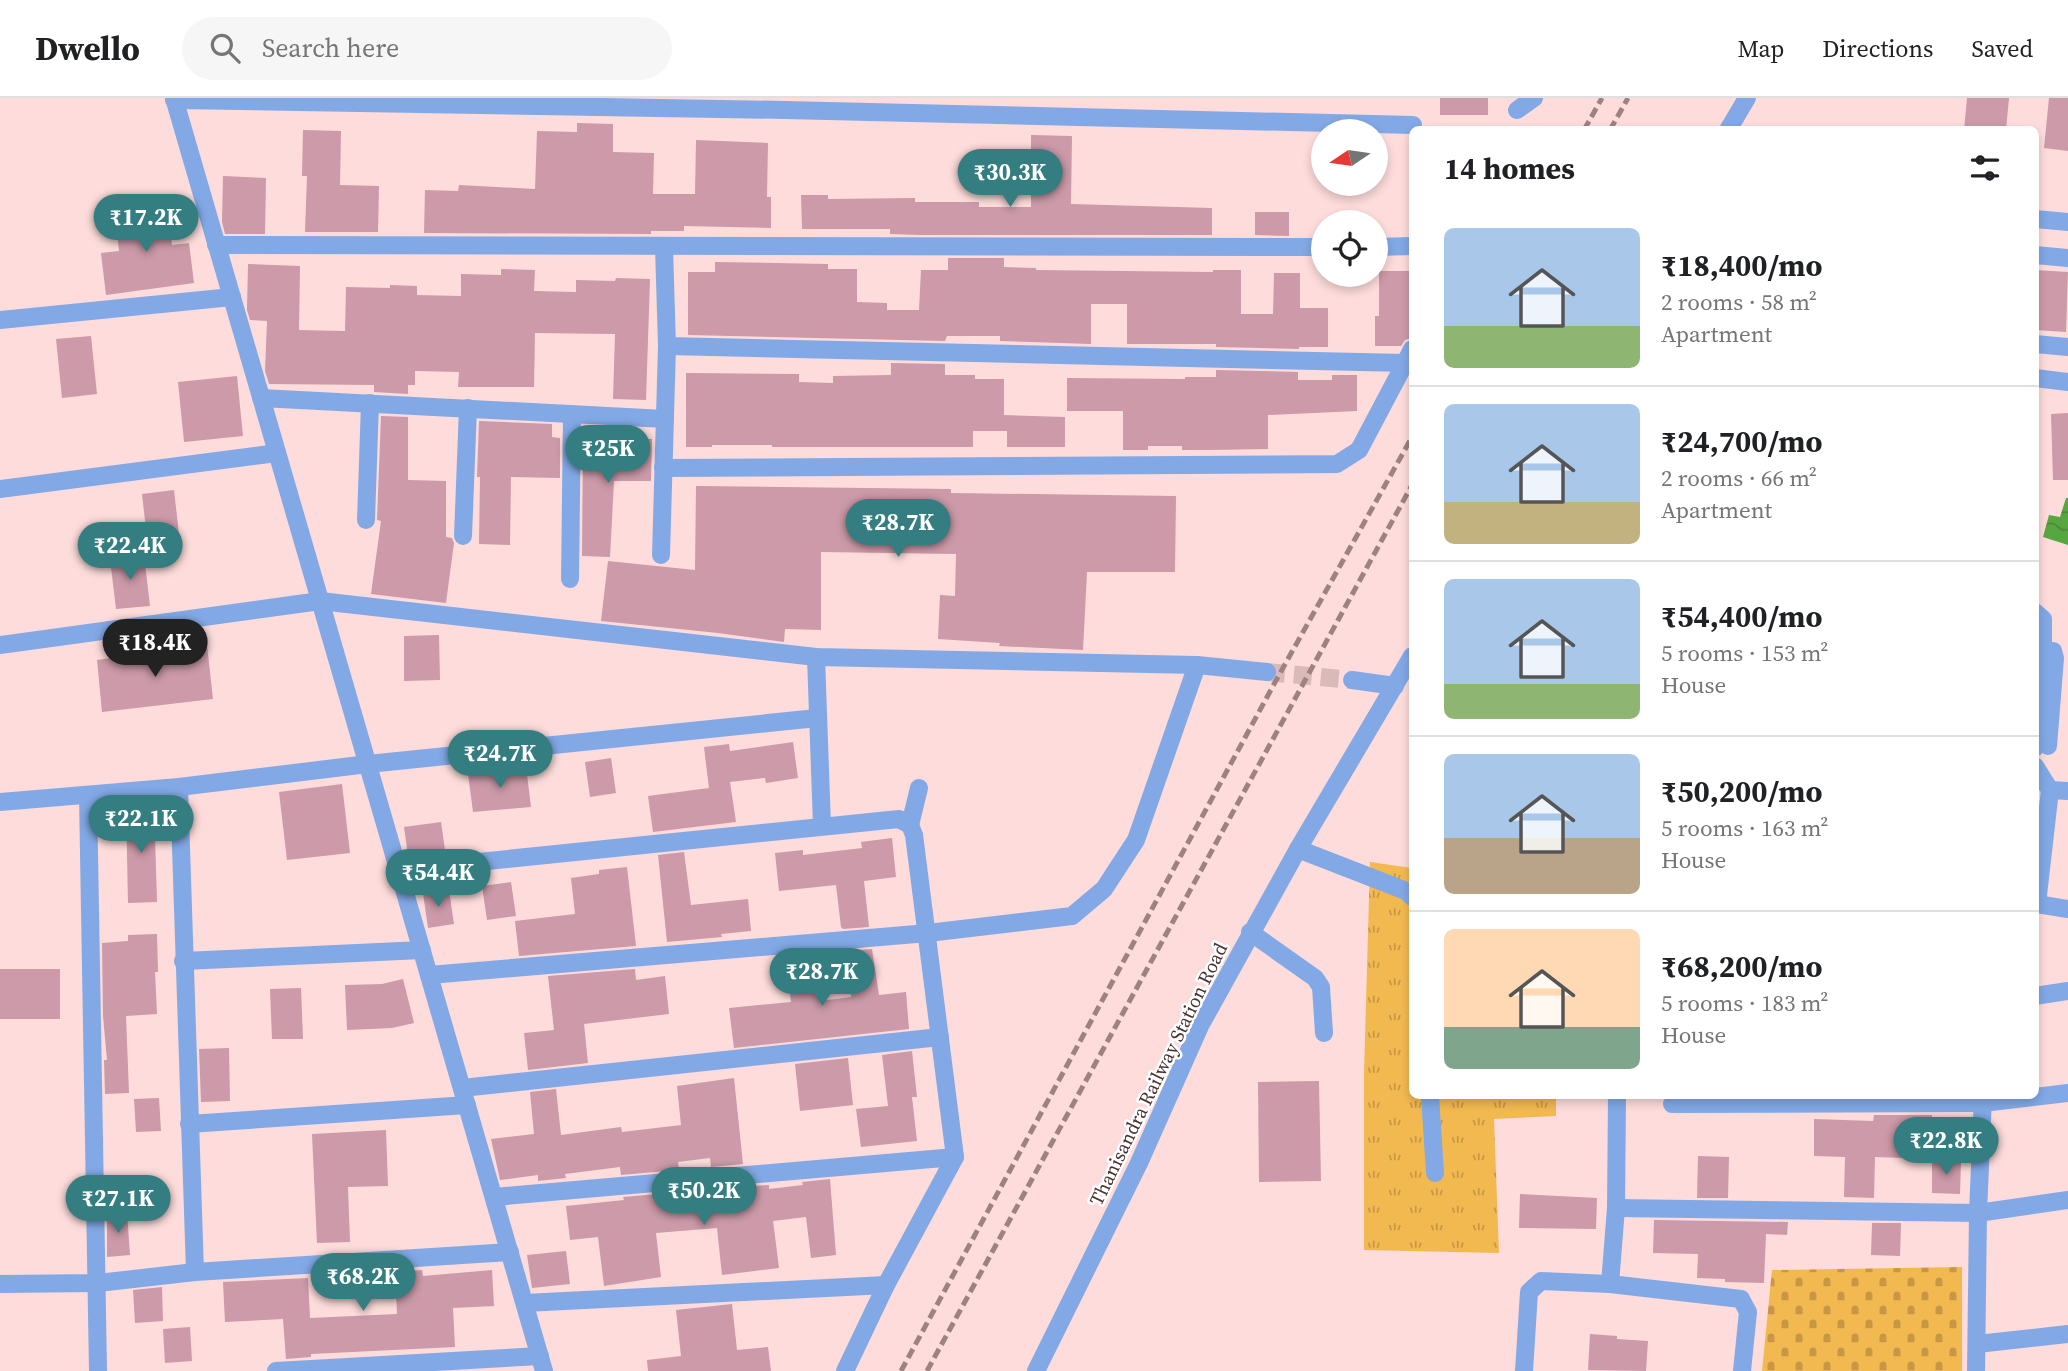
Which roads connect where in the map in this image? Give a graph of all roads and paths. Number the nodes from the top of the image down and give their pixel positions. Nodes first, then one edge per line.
1 (1534, 98) edge
2 (1747, 98) edge
3 (174, 99) edge
4 (785, 104) edge
5 (1517, 110) dead end
6 (1413, 125) dead end
7 (1730, 126) edge
8 (2039, 219) edge
9 (2068, 222) edge
10 (216, 245) junction
11 (1409, 246) edge
12 (664, 247) junction
13 (1311, 247) edge
14 (1388, 247) edge
15 (2039, 256) edge
16 (2068, 258) edge
17 (232, 297) junction
18 (0, 320) edge
19 (2039, 344) edge
20 (667, 346) junction
21 (2068, 347) edge
22 (1409, 356) edge
23 (2039, 378) edge
24 (2068, 382) edge
25 (261, 398) junction
26 (370, 403) junction
27 (468, 408) junction
28 (572, 414) junction
29 (664, 419) junction
30 (277, 453) junction
31 (663, 468) junction
32 (0, 489) edge
33 (366, 520) dead end
34 (463, 536) dead end
35 (661, 555) dead end
36 (570, 579) dead end
37 (320, 601) junction
38 (2039, 616) edge
39 (2040, 643) edge
40 (0, 645) edge
41 (816, 657) junction
42 (1409, 661) edge
43 (1197, 665) junction
44 (1267, 672) tunnel mouth
45 (1352, 680) tunnel mouth
46 (1395, 686) junction
47 (817, 718) junction
48 (2042, 747) edge
49 (368, 764) junction
50 (2039, 770) edge
51 (179, 787) junction
52 (919, 788) dead end
53 (2059, 791) edge
54 (88, 795) junction
55 (0, 802) edge
56 (910, 825) junction
57 (822, 827) junction
58 (1298, 849) junction
59 (398, 870) junction
60 (1409, 894) edge
61 (2039, 894) edge
62 (2039, 904) edge
63 (2068, 909) edge
64 (1250, 932) junction
65 (928, 933) junction
66 (422, 950) junction
67 (183, 961) junction
68 (429, 975) junction
69 (2068, 991) edge
70 (2039, 995) edge
71 (1324, 1034) dead end
72 (940, 1037) junction
73 (2068, 1093) edge
74 (2039, 1095) edge
75 (465, 1097) junction
76 (1430, 1099) edge
77 (1617, 1099) edge
78 (1983, 1099) edge
79 (1672, 1104) dead end
80 (189, 1124) junction
81 (955, 1157) junction
82 (1435, 1173) dead end
83 (494, 1197) junction
84 (2068, 1200) edge
85 (1616, 1208) junction
86 (1978, 1213) junction
87 (510, 1252) junction
88 (195, 1272) junction
89 (97, 1283) junction
90 (0, 1284) edge
91 (1610, 1284) junction
92 (886, 1285) junction
93 (525, 1303) junction
94 (2068, 1334) edge
95 (1977, 1345) junction
96 (542, 1364) edge
97 (98, 1371) edge
98 (276, 1371) edge
99 (845, 1371) edge
100 (1036, 1371) edge
101 (1524, 1371) edge
102 (1742, 1371) edge
103 (1976, 1371) edge

1 - 5 street
2 - 7 street
3 - 4 street
3 - 10 street
4 - 6 street
8 - 9 street
10 - 12 street
10 - 17 street
11 - 14 street
12 - 13 street
12 - 20 street
15 - 16 street
17 - 18 street
17 - 25 street
19 - 21 street
20 - 22 street
20 - 29 street
22 - 31 street
23 - 24 street
25 - 26 street
25 - 30 street
26 - 27 street
26 - 33 street
27 - 28 street
27 - 34 street
28 - 29 street
28 - 36 street
29 - 31 street
30 - 32 street
30 - 37 street
31 - 35 street
37 - 40 street
37 - 41 street
37 - 49 street
38 - 39 street
39 - 48 street
41 - 43 street
41 - 47 street
42 - 46 street, Thanisandra Railway Station Road
43 - 44 street
43 - 65 street
45 - 46 street
46 - 58 street, Thanisandra Railway Station Road
47 - 49 street
47 - 57 street
49 - 51 street
49 - 59 street
50 - 53 street
51 - 54 street
51 - 67 street
52 - 56 street
53 - 61 street
54 - 55 street
54 - 89 street
56 - 57 street
56 - 65 street
57 - 59 street
58 - 60 street
58 - 64 street, Thanisandra Railway Station Road
59 - 66 street
62 - 63 street
64 - 71 street
64 - 100 street, Thanisandra Railway Station Road
65 - 68 street
65 - 72 street
66 - 67 street
66 - 68 street
67 - 80 street
68 - 75 street
69 - 70 street
72 - 75 street
72 - 81 street
73 - 74 street
75 - 80 street
75 - 83 street
76 - 82 street
77 - 85 street
78 - 79 street
78 - 86 street
80 - 88 street
81 - 83 street
81 - 92 street
83 - 87 street
84 - 86 street
85 - 86 street
85 - 91 street
86 - 95 street
87 - 88 street
87 - 93 street
88 - 89 street
89 - 90 street
89 - 97 street
91 - 101 street
91 - 102 street
92 - 93 street
92 - 99 street
93 - 96 street
94 - 95 street
95 - 103 street
96 - 98 street

